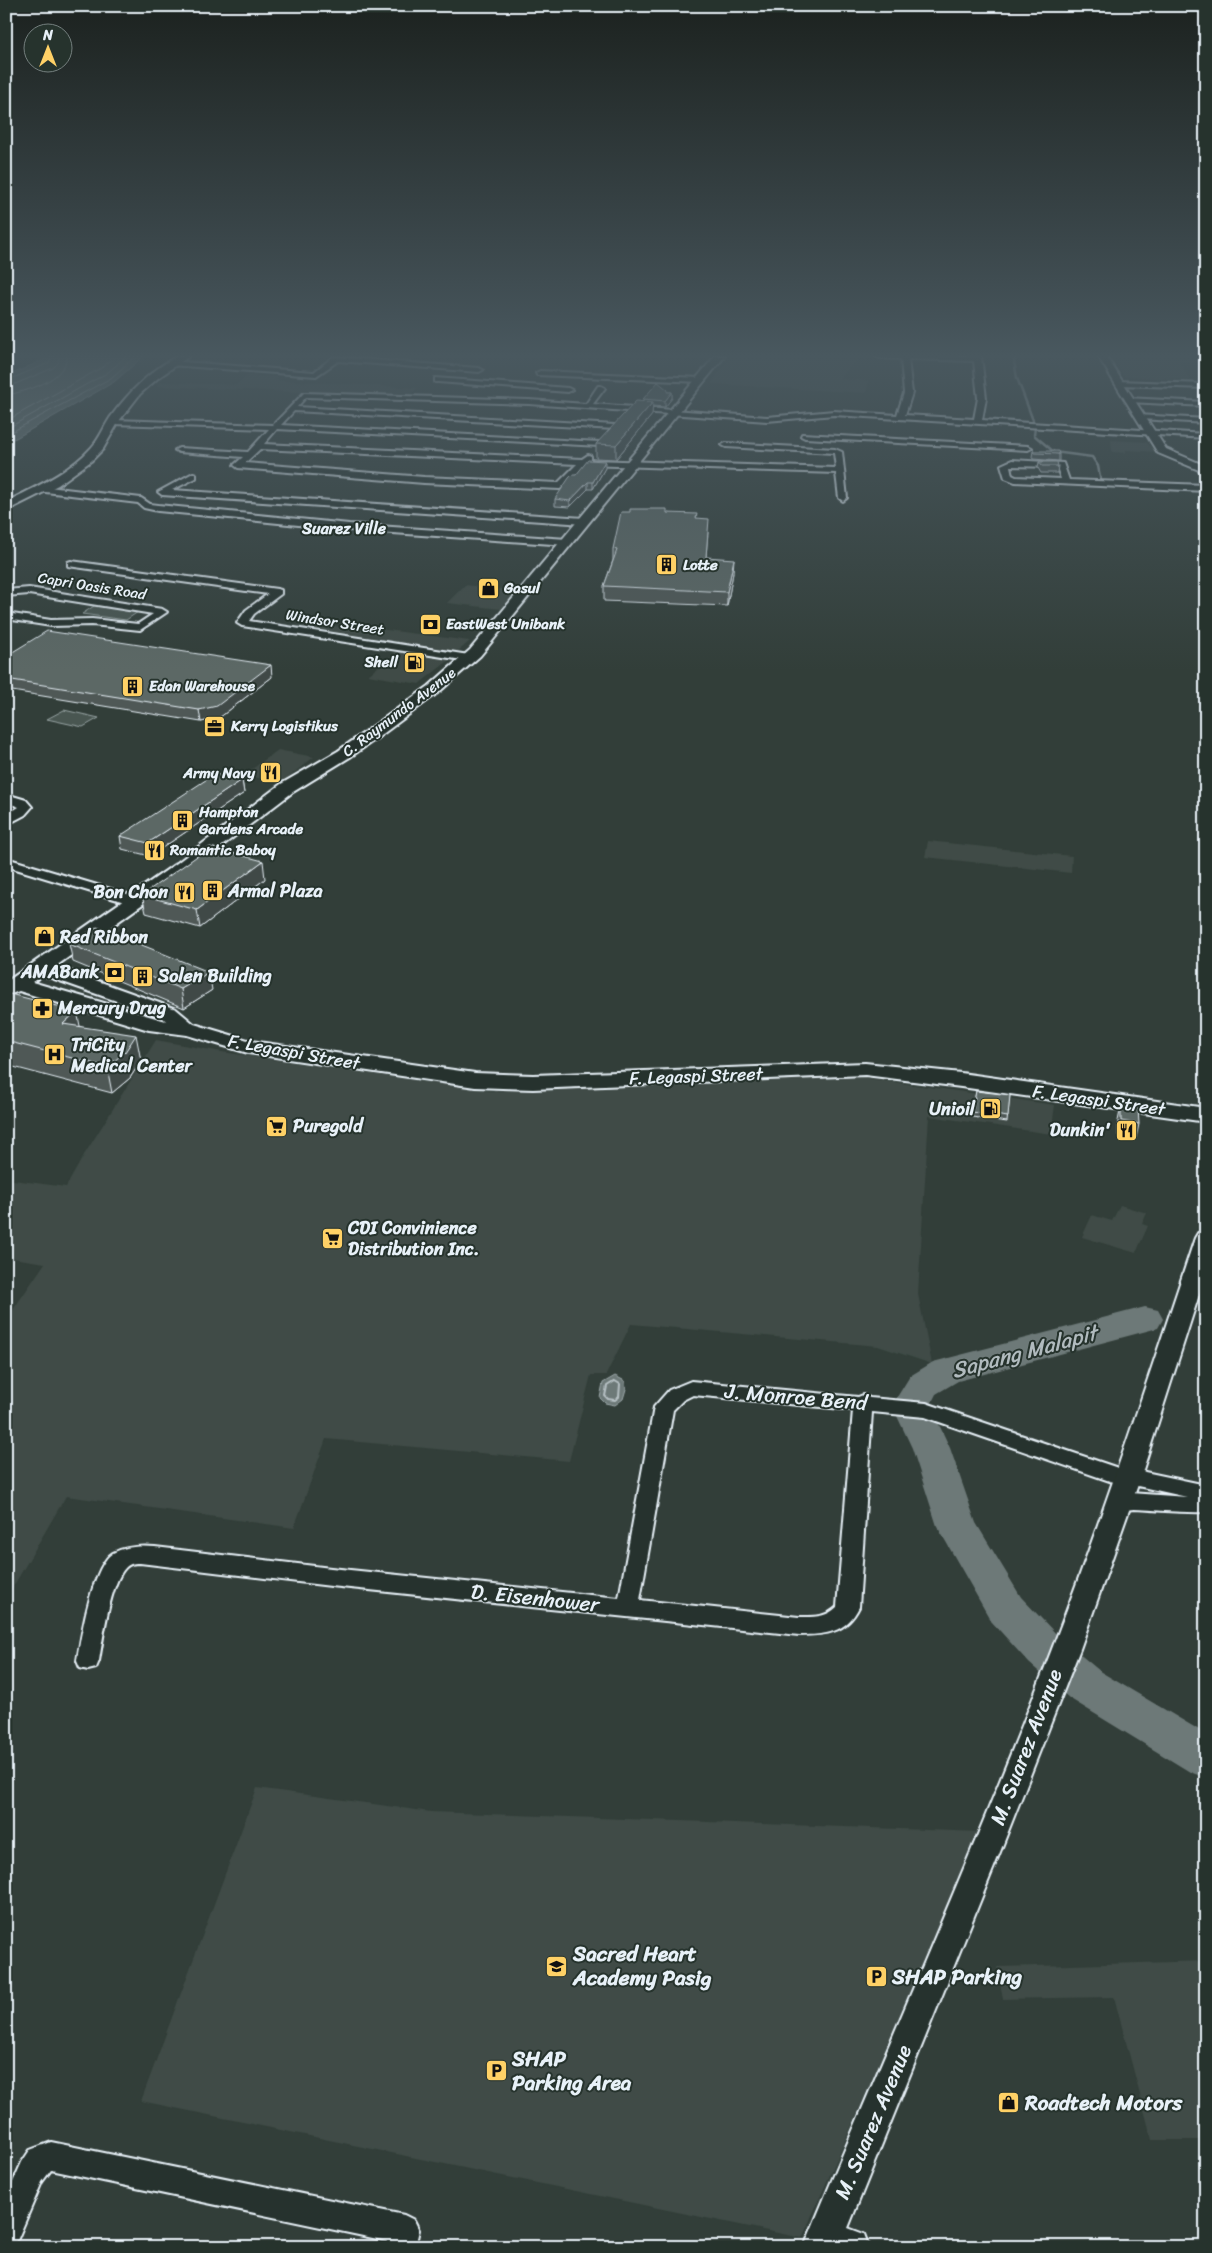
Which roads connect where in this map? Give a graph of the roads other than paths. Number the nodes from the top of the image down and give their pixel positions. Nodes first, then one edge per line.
1 (83, 461) edge
2 (242, 461) edge
3 (566, 461) edge
4 (634, 461) edge
5 (717, 461) edge
6 (839, 461) edge
7 (1185, 461) edge
8 (584, 462) junction
9 (632, 464) junction
10 (713, 467) junction
11 (1206, 470) edge
12 (840, 471) junction
13 (193, 476) dead end
14 (1066, 482) junction
15 (1206, 488) edge
16 (40, 489) junction
17 (162, 492) junction
18 (843, 498) dead end
19 (143, 504) junction
20 (6, 508) edge
21 (584, 522) junction
22 (566, 542) junction
23 (71, 564) dead end
24 (6, 592) edge
25 (6, 616) edge
26 (469, 658) junction
27 (6, 798) edge
28 (6, 821) edge
29 (6, 862) edge
30 (136, 901) junction
31 (41, 967) junction
32 (11, 987) edge
33 (189, 1029) junction
34 (1206, 1115) edge
35 (1206, 1238) edge
36 (863, 1402) junction
37 (893, 1406) joint
38 (926, 1410) joint
39 (1128, 1476) junction
40 (1206, 1493) edge
41 (1206, 1504) edge
42 (1118, 1505) junction
43 (628, 1608) junction
44 (88, 1661) dead end
45 (6, 2233) edge
46 (832, 2244) edge
47 (400, 2247) edge

1 - 16 main road
2 - 8 street
3 - 8 street
4 - 9 main road, C. Raymundo Avenue
5 - 10 street
6 - 12 street
7 - 11 street
8 - 9 street
9 - 10 street
9 - 21 main road, C. Raymundo Avenue
10 - 12 street
12 - 18 street
13 - 17 street
14 - 14 street
14 - 15 street
16 - 19 street
16 - 20 main road
17 - 19 street
17 - 21 street
19 - 22 street
21 - 22 main road, C. Raymundo Avenue
22 - 26 main road, C. Raymundo Avenue
23 - 26 street, Windsor Street
24 - 25 street, Capri Oasis Road
26 - 30 main road, C. Raymundo Avenue
27 - 28 street
29 - 30 street
30 - 31 main road, C. Raymundo Avenue
31 - 32 main road, C. Raymundo Avenue
31 - 33 main road, F. Legaspi Street
32 - 33 main road, F. Legaspi Street
33 - 34 main road, F. Legaspi Street
35 - 39 street, M. Suarez Avenue
36 - 37 street, J. Monroe Bend
36 - 43 street, J. Monroe Bend
36 - 43 street, D. Eisenhower
37 - 38 street, J. Monroe Bend
38 - 39 street, J. Monroe Bend
39 - 40 street
39 - 42 street, M. Suarez Avenue
41 - 42 street
42 - 46 street, M. Suarez Avenue
43 - 44 street, D. Eisenhower
45 - 47 street

